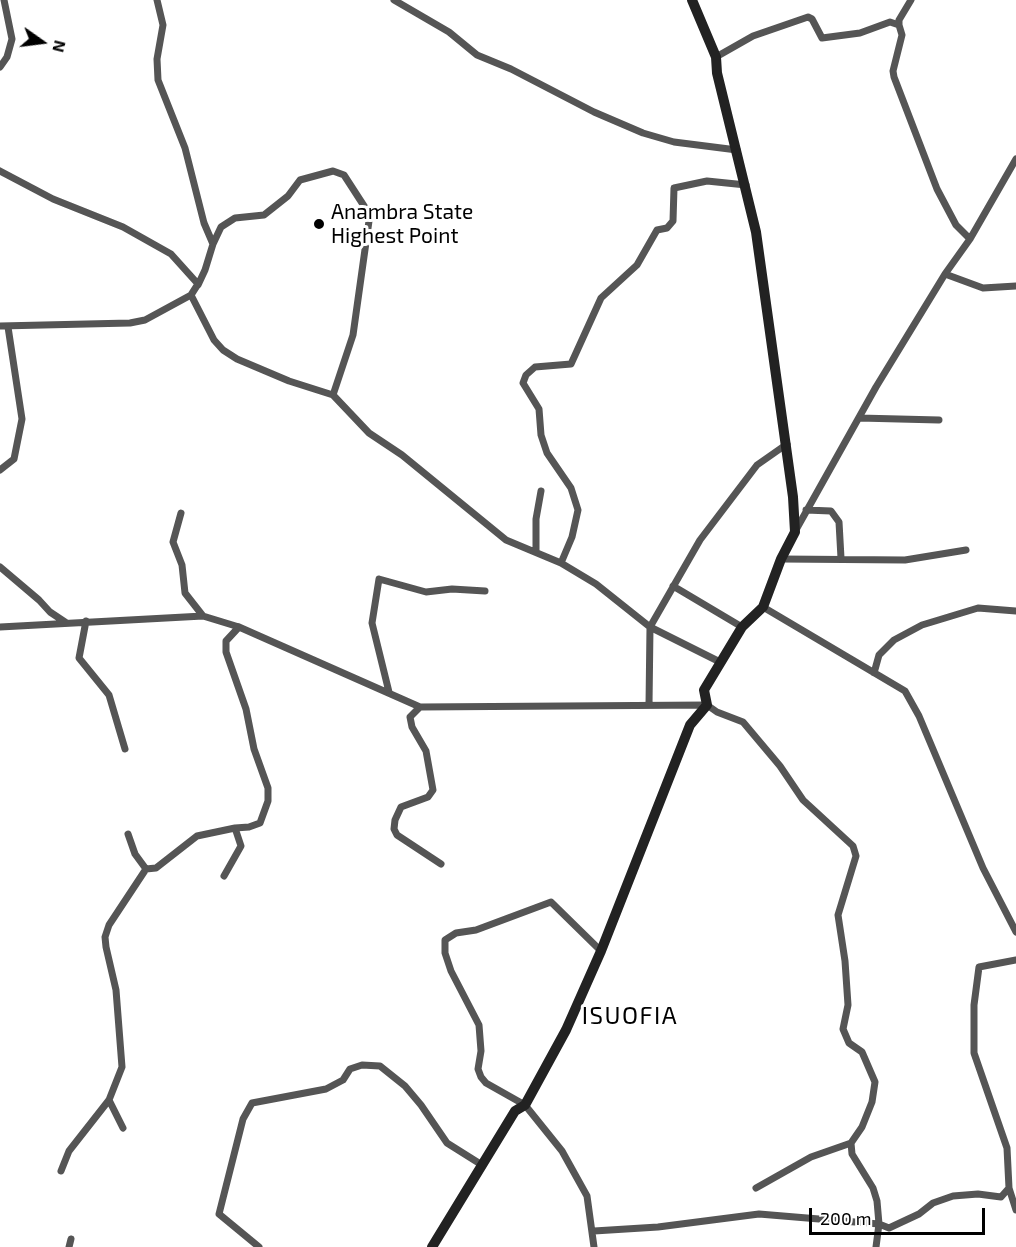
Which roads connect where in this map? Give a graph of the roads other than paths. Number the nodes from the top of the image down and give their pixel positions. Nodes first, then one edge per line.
1 (4, 0) edge
2 (158, 0) edge
3 (408, 0) edge
4 (692, 0) edge
5 (911, 0) edge
6 (397, 1) edge
7 (899, 25) junction
8 (716, 57) junction
9 (0, 68) edge
10 (737, 150) junction
11 (1016, 159) edge
12 (0, 171) edge
13 (746, 185) junction
14 (970, 239) junction
15 (213, 244) junction
16 (945, 273) junction
17 (198, 284) junction
18 (1016, 286) edge
19 (191, 295) junction
20 (4, 327) edge
21 (333, 395) junction
22 (860, 418) junction
23 (939, 420) dead end
24 (787, 444) junction
25 (0, 470) edge
26 (541, 491) dead end
27 (806, 510) junction
28 (181, 513) dead end
29 (795, 532) junction
30 (966, 550) dead end
31 (536, 552) junction
32 (841, 558) junction
33 (781, 559) junction
34 (561, 563) junction
35 (0, 567) edge
36 (673, 585) junction
37 (486, 591) dead end
38 (763, 607) junction
39 (1016, 611) edge
40 (203, 616) junction
41 (86, 621) junction
42 (65, 622) junction
43 (0, 627) edge
44 (239, 627) junction
45 (650, 627) junction
46 (742, 627) junction
47 (720, 662) junction
48 (874, 673) junction
49 (389, 693) junction
50 (649, 705) junction
51 (707, 705) junction
52 (420, 707) junction
53 (125, 749) dead end
54 (235, 828) junction
55 (128, 834) dead end
56 (441, 864) dead end
57 (146, 869) junction
58 (224, 876) dead end
59 (1016, 932) edge
60 (601, 951) junction
61 (1016, 960) edge
62 (109, 1100) junction
63 (525, 1105) junction
64 (123, 1128) dead end
65 (850, 1143) junction
66 (482, 1165) junction
67 (61, 1171) dead end
68 (756, 1188) dead end
69 (1009, 1188) junction
70 (1016, 1210) edge
71 (879, 1224) junction
72 (594, 1231) junction
73 (259, 1247) edge
74 (432, 1247) edge
75 (594, 1247) edge
76 (876, 1247) edge

1 - 9 street
2 - 15 street
3 - 6 street
4 - 8 main road
5 - 7 street
6 - 10 street
7 - 8 street
7 - 14 street
8 - 10 main road
10 - 13 main road
11 - 14 street
12 - 17 street
13 - 24 main road
13 - 34 street
14 - 16 street
15 - 17 street
15 - 21 street
16 - 18 street
16 - 22 street
17 - 19 street
19 - 20 street
19 - 21 street
20 - 25 street
21 - 31 street
22 - 23 street
22 - 27 street
24 - 29 main road
24 - 36 street
26 - 31 street
27 - 29 street
27 - 32 street
28 - 40 street
29 - 33 main road
30 - 32 street
31 - 34 street
32 - 33 street
33 - 38 main road
34 - 45 street
35 - 42 street
36 - 45 street
36 - 46 street
37 - 49 street
38 - 46 main road
38 - 48 street
39 - 48 street
40 - 41 street
40 - 44 street
41 - 42 street
41 - 53 street
42 - 43 street
44 - 49 street
44 - 54 street
45 - 47 street
45 - 50 street
46 - 47 main road
47 - 51 main road
48 - 59 street
49 - 52 street
50 - 51 street
50 - 52 street
51 - 60 main road
51 - 65 street
52 - 56 street
54 - 57 street
54 - 58 street
55 - 57 street
57 - 62 street
60 - 63 main road
60 - 63 street
61 - 69 street
62 - 64 street
62 - 67 street
63 - 66 main road
63 - 72 street
65 - 68 street
65 - 71 street
66 - 73 street
66 - 74 main road
69 - 70 street
69 - 71 street
71 - 72 street
71 - 76 street
72 - 75 street

